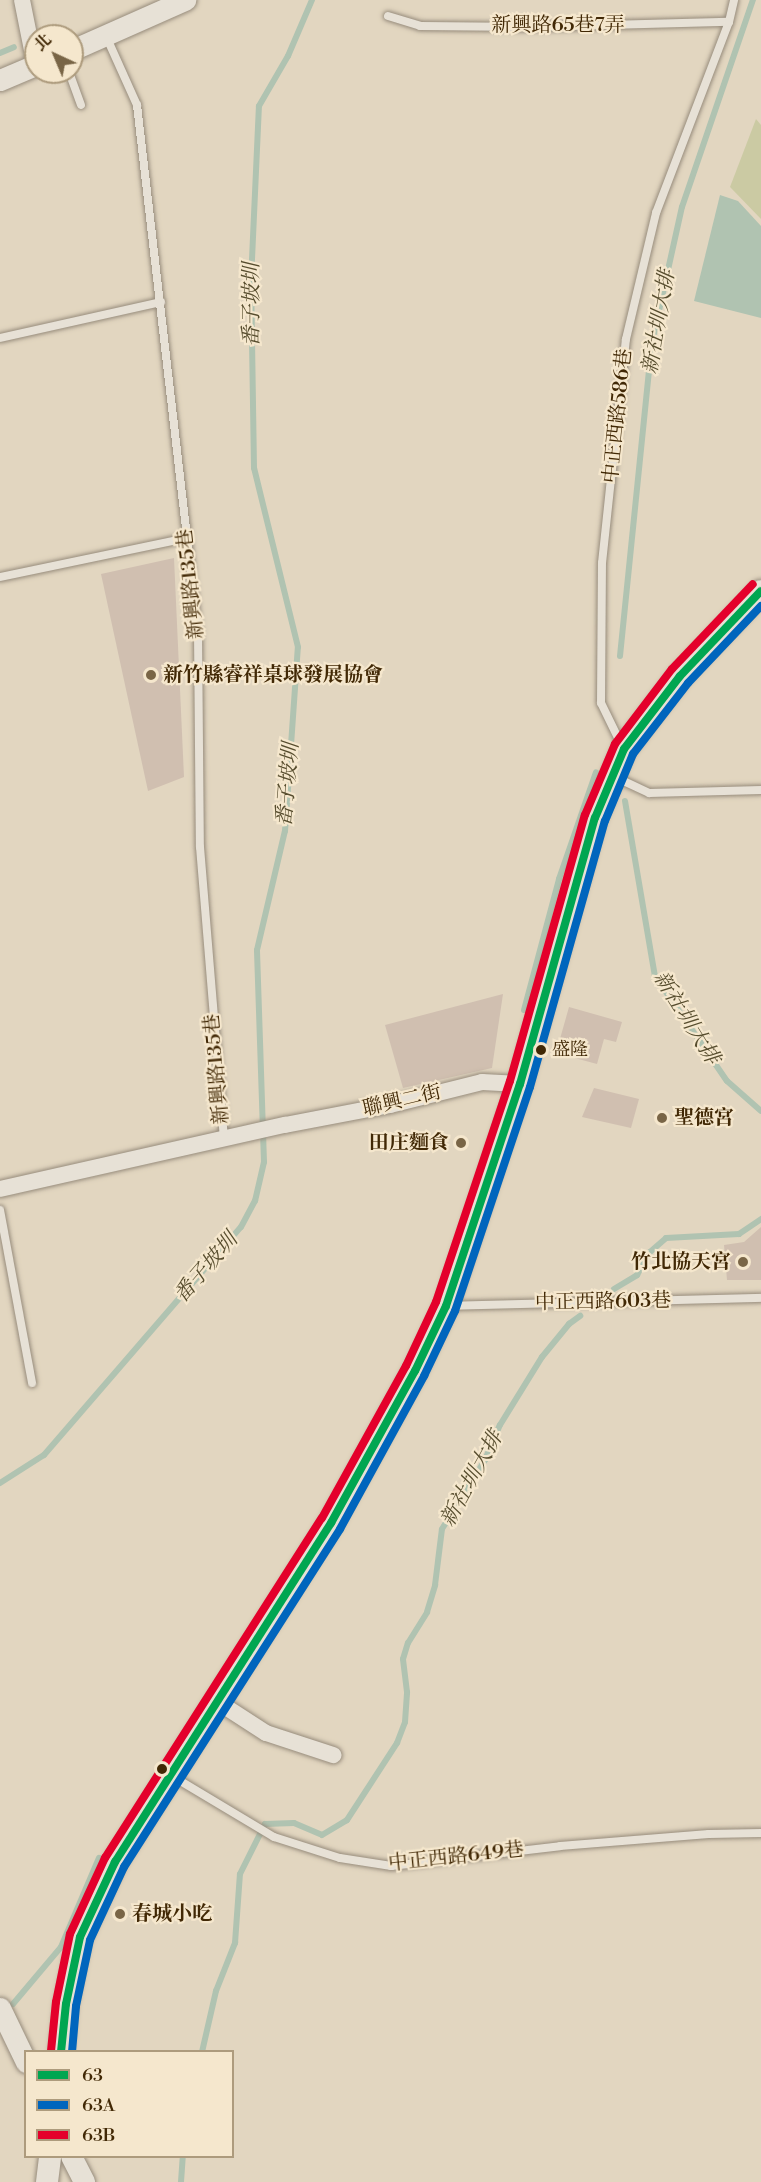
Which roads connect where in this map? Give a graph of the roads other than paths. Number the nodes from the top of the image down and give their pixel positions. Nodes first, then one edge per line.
1 (22, 0) edge
2 (185, 0) edge
3 (734, 0) edge
4 (388, 16) dead end
5 (729, 22) junction
6 (27, 24) edge
7 (106, 35) junction
8 (84, 45) edge
9 (24, 70) edge
10 (0, 80) edge
11 (73, 84) edge
12 (81, 105) dead end
13 (161, 302) junction
14 (0, 338) edge
15 (186, 538) junction
16 (0, 577) edge
17 (761, 591) edge
18 (624, 749) junction
19 (611, 775) junction
20 (761, 790) edge
21 (520, 1084) junction
22 (224, 1140) junction
23 (0, 1189) edge
24 (0, 1210) edge
25 (761, 1298) edge
26 (446, 1306) junction
27 (32, 1383) dead end
28 (218, 1702) junction
29 (333, 1755) dead end
30 (171, 1775) junction
31 (761, 1833) edge
32 (0, 2008) edge
33 (61, 2050) edge
34 (24, 2058) edge
35 (50, 2158) edge
36 (72, 2158) edge
37 (47, 2182) edge
38 (84, 2182) edge

1 - 6 street
2 - 7 street
3 - 5 lane, 中正西路586巷
4 - 5 lane, 新興路65巷7弄
5 - 18 lane, 中正西路586巷
7 - 8 street
7 - 13 lane, 新興路135巷
9 - 10 street
11 - 12 lane
13 - 14 lane
13 - 15 lane, 新興路135巷
15 - 16 lane
15 - 22 lane, 新興路135巷
17 - 18 main road
18 - 19 main road
19 - 20 lane
19 - 21 main road
21 - 22 street, 聯興二街
21 - 26 main road
22 - 23 street
24 - 27 lane
25 - 26 lane, 中正西路603巷
26 - 28 main road
28 - 29 street
28 - 30 main road
30 - 31 lane, 中正西路649巷
30 - 33 main road
32 - 34 street
35 - 37 main road
36 - 38 street

